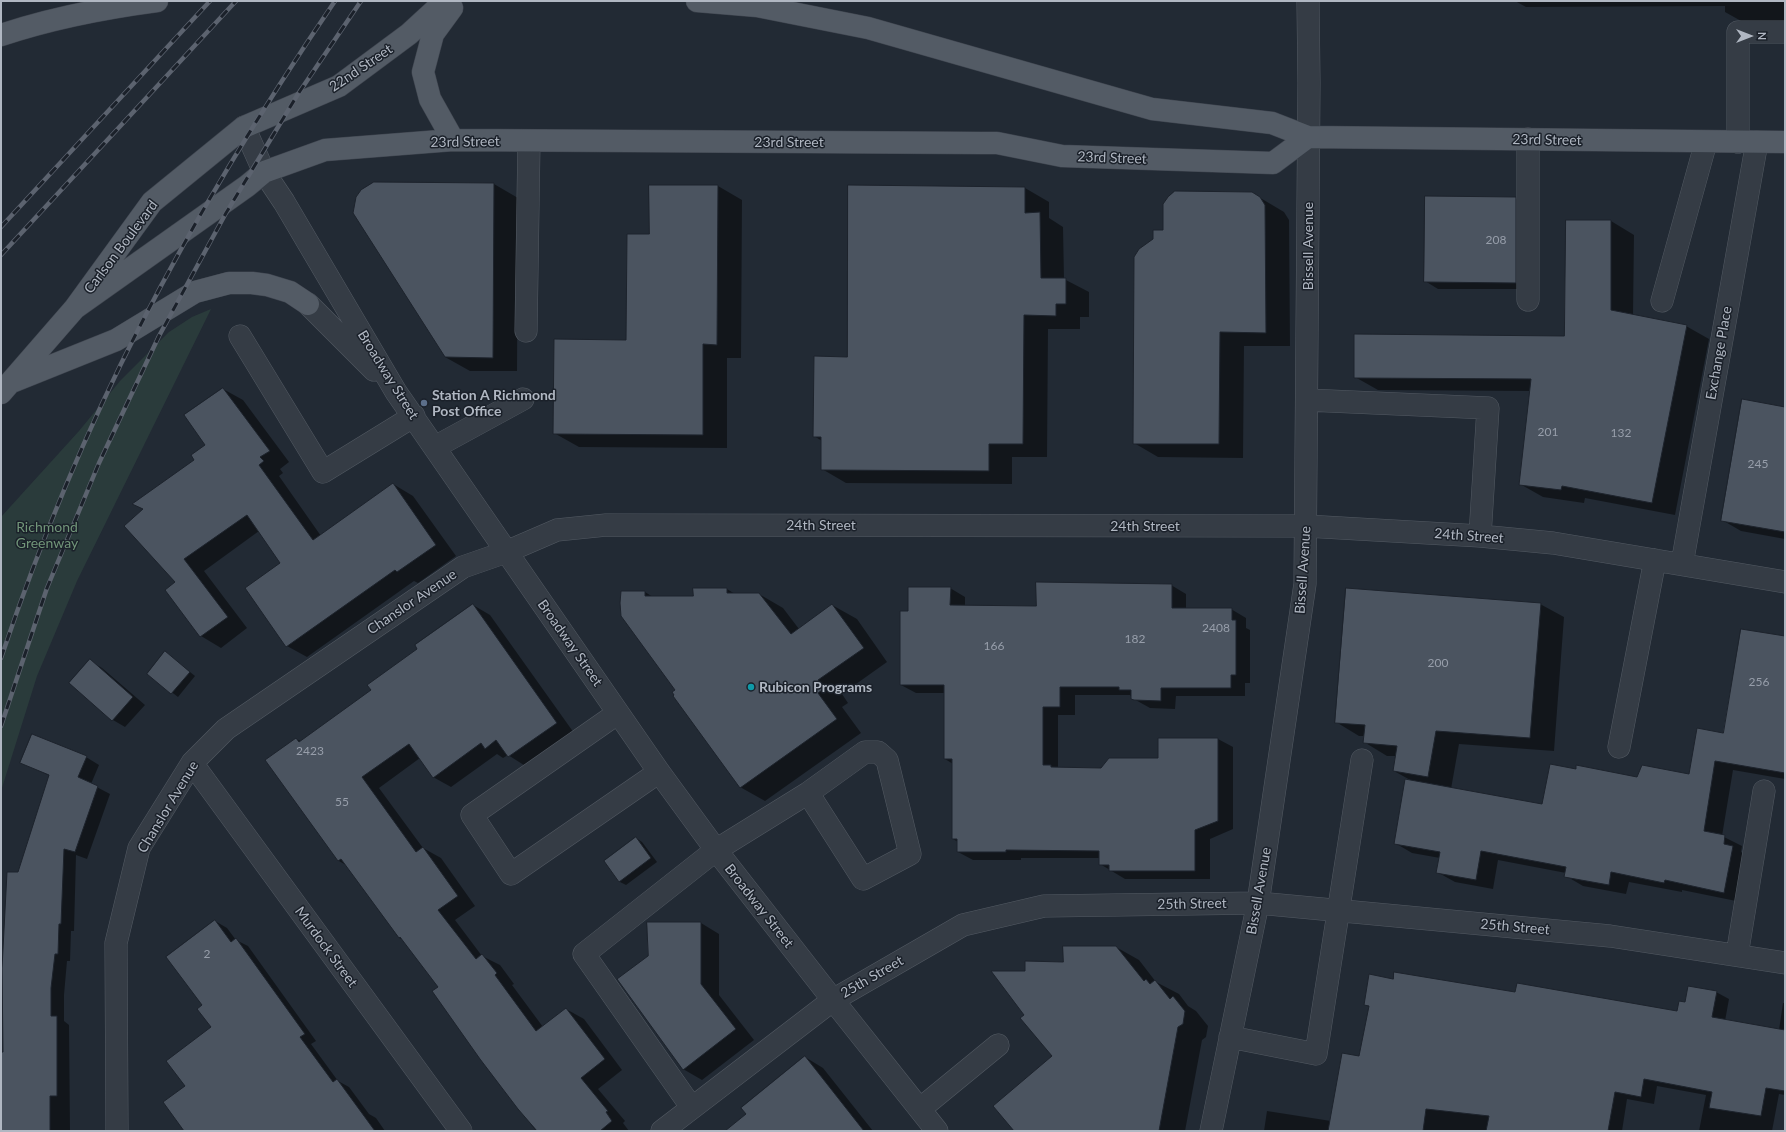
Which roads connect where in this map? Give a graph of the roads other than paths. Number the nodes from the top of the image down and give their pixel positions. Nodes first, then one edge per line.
1 (157, 1) edge
2 (445, 1) edge
3 (457, 1) edge
4 (696, 1) edge
5 (1308, 1) edge
6 (1785, 32) edge
7 (1, 35) edge
8 (244, 127) junction
9 (1308, 137) junction
10 (1528, 139) junction
11 (453, 140) junction
12 (528, 141) junction
13 (1706, 142) junction
14 (1748, 142) junction
15 (1785, 142) edge
16 (264, 172) junction
17 (1528, 300) dead end
18 (1662, 301) dead end
19 (308, 304) joint
20 (75, 308) junction
21 (526, 331) dead end
22 (240, 336) dead end
23 (6, 388) edge
24 (396, 392) junction
25 (523, 399) dead end
26 (1307, 400) junction
27 (414, 416) junction
28 (435, 447) junction
29 (1306, 526) junction
30 (1480, 536) junction
31 (506, 552) junction
32 (1655, 560) junction
33 (1682, 564) junction
34 (1785, 582) edge
35 (618, 713) junction
36 (1619, 747) dead end
37 (1362, 760) dead end
38 (192, 763) junction
39 (659, 772) junction
40 (1764, 791) dead end
41 (808, 792) junction
42 (716, 850) junction
43 (1258, 903) junction
44 (1338, 911) junction
45 (1737, 955) junction
46 (1785, 963) edge
47 (833, 1000) junction
48 (1230, 1037) junction
49 (998, 1045) dead end
50 (692, 1108) junction
51 (920, 1109) junction
52 (117, 1131) edge
53 (461, 1131) edge
54 (662, 1131) edge
55 (937, 1131) edge
56 (1211, 1131) edge

1 - 7 main road
2 - 8 main road, 22nd Street
3 - 11 main road
4 - 9 main road, 23rd Street
5 - 9 street, Bissell Avenue
6 - 14 street, Exchange Place
8 - 16 street, Broadway Street
8 - 20 main road, Carlson Boulevard
9 - 10 main road, 23rd Street
9 - 12 main road, 23rd Street
9 - 26 street, Bissell Avenue
10 - 13 main road, 23rd Street
10 - 17 street
11 - 12 main road, 23rd Street
11 - 16 main road, 23rd Street
12 - 21 street
13 - 14 main road, 23rd Street
13 - 18 street
14 - 15 main road, 23rd Street
14 - 33 street, Exchange Place
16 - 20 main road, Carlson Boulevard
16 - 24 street, Broadway Street
19 - 23 main road
19 - 24 street
20 - 23 main road, Carlson Boulevard
22 - 27 street
24 - 27 street, Broadway Street
25 - 28 street
26 - 29 street, Bissell Avenue
26 - 30 street
27 - 28 street, Broadway Street
28 - 31 street, Broadway Street
29 - 30 street, 24th Street
29 - 31 street, 24th Street
29 - 43 street, Bissell Avenue
30 - 32 street, 24th Street
31 - 35 street, Broadway Street
31 - 38 street, Chanslor Avenue
32 - 33 street, 24th Street
32 - 36 street
33 - 34 street, 24th Street
35 - 39 street, Broadway Street
35 - 39 street
37 - 44 street
38 - 52 street, Chanslor Avenue
38 - 53 street, Murdock Street
39 - 42 street, Broadway Street
40 - 45 street
41 - 41 street
41 - 42 street
42 - 47 street, Broadway Street
42 - 50 street
43 - 44 street, 25th Street
43 - 47 street, 25th Street
43 - 48 street, Bissell Avenue
44 - 45 street, 25th Street
44 - 48 street
45 - 46 street, 25th Street
47 - 50 street, 25th Street
47 - 51 street, Broadway Street
48 - 56 street, Bissell Avenue
49 - 51 street
50 - 54 street, 25th Street
51 - 55 street, Broadway Street

